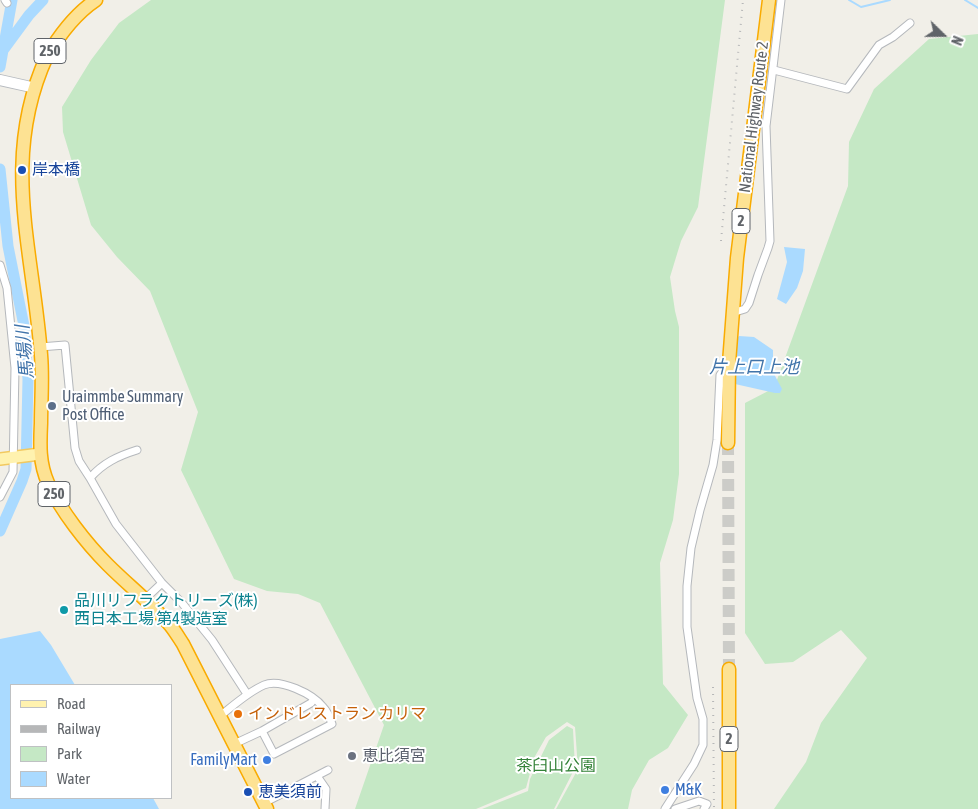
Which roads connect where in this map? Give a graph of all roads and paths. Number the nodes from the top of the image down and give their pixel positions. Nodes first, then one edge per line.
1 (96, 0) edge
2 (769, 0) edge
3 (781, 0) edge
4 (910, 22) dead end
5 (774, 70) junction
6 (5, 80) edge
7 (31, 87) junction
8 (0, 265) edge
9 (732, 313) junction
10 (40, 347) junction
11 (729, 363) junction
12 (728, 443) tunnel mouth
13 (137, 450) dead end
14 (37, 455) junction
15 (15, 457) junction
16 (0, 459) edge
17 (90, 478) junction
18 (0, 497) edge
19 (162, 583) junction
20 (145, 599) junction
21 (729, 669) tunnel mouth
22 (247, 694) junction
23 (314, 699) junction
24 (220, 716) junction
25 (262, 731) junction
26 (234, 744) junction
27 (328, 770) dead end
28 (317, 776) junction
29 (266, 806) edge
30 (325, 809) edge
31 (665, 809) edge
32 (675, 809) edge
33 (704, 809) edge
34 (729, 809) edge

1 - 7 highway, 250
2 - 9 highway, National Highway Route 2 / 2
3 - 5 street
4 - 5 street
5 - 9 street
6 - 7 street
7 - 10 highway, 250
8 - 15 street
9 - 11 highway, National Highway Route 2 / 2
10 - 14 highway, 250
10 - 17 street
11 - 12 highway, National Highway Route 2 / 2
11 - 31 street
13 - 17 street
14 - 15 main road
14 - 20 highway, 250
15 - 16 main road
15 - 18 street
17 - 19 street
19 - 20 street
19 - 22 street
20 - 24 highway, 250
21 - 34 highway, 2
22 - 23 street
22 - 24 street
23 - 25 street
23 - 25 street
24 - 26 highway, 250
25 - 26 street
26 - 29 highway, 250
27 - 28 street
28 - 29 street
28 - 30 street
32 - 33 street

